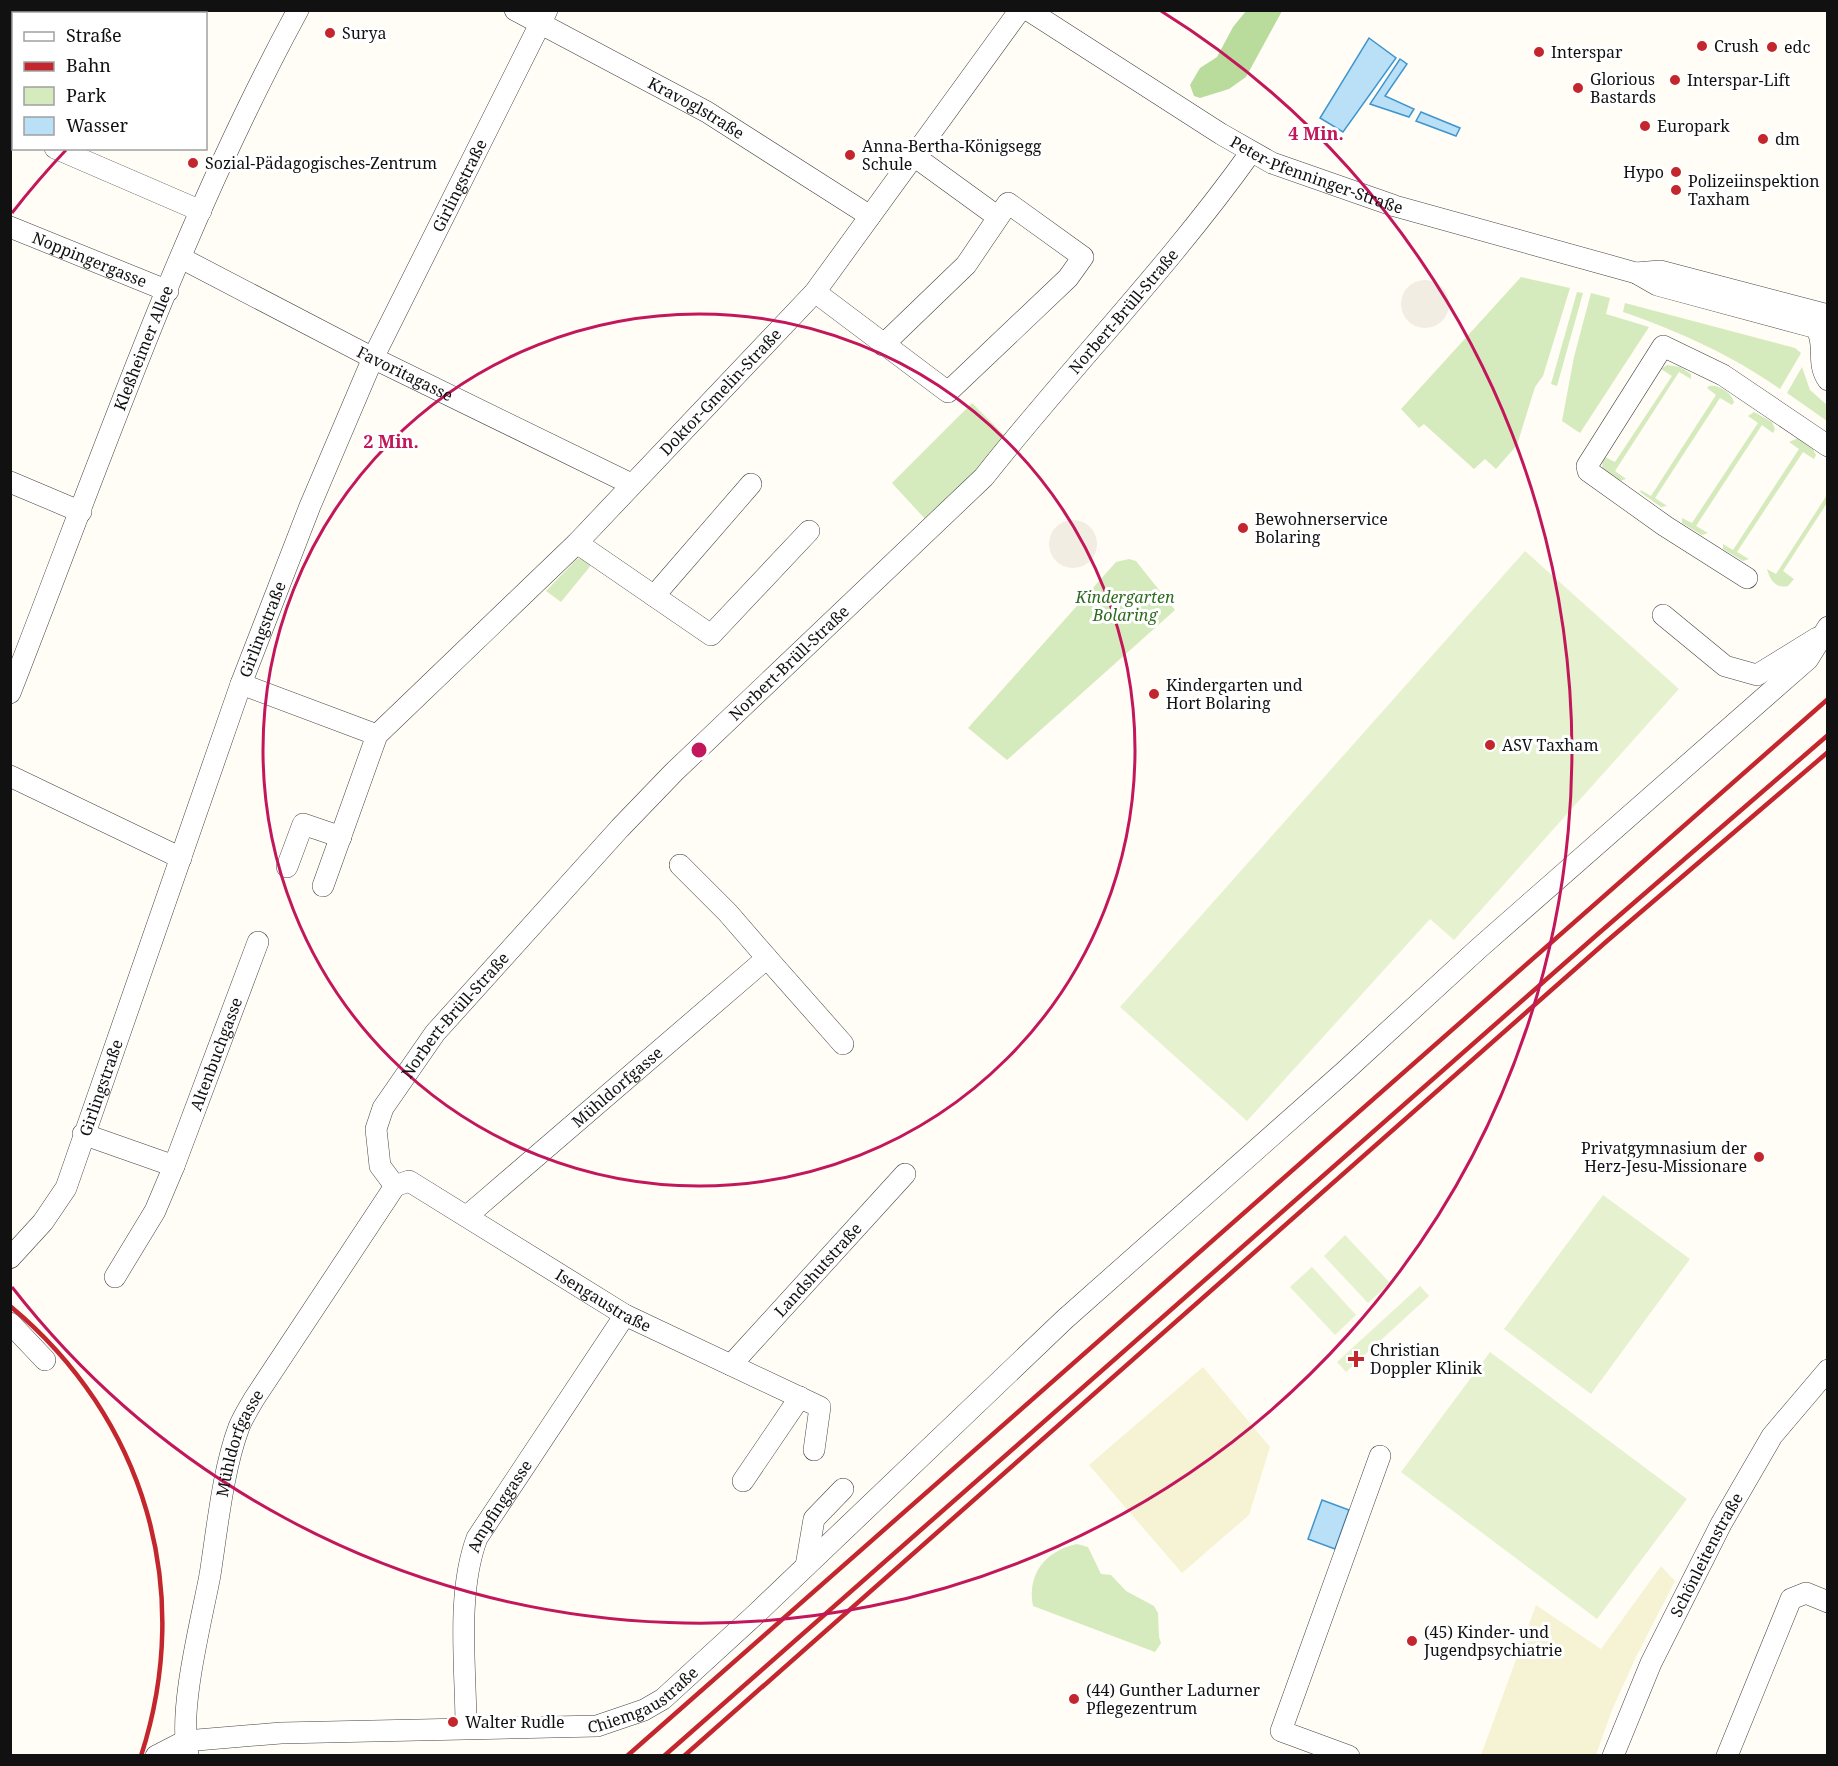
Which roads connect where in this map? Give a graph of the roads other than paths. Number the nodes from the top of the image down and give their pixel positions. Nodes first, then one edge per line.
1 (298, 10) edge
2 (515, 10) edge
3 (1020, 10) edge
4 (1028, 10) edge
5 (543, 17) edge
6 (60, 150) edge
7 (1251, 152) junction
8 (914, 156) junction
9 (201, 211) junction
10 (870, 216) junction
11 (998, 217) junction
12 (10, 227) edge
13 (181, 258) junction
14 (168, 291) junction
15 (815, 292) junction
16 (1824, 325) edge
17 (883, 345) junction
18 (374, 358) junction
19 (1827, 380) edge
20 (1827, 446) edge
21 (10, 482) edge
22 (631, 484) junction
23 (751, 484) dead end
24 (81, 512) junction
25 (809, 531) dead end
26 (577, 543) junction
27 (1747, 578) dead end
28 (654, 596) junction
29 (1663, 615) dead end
30 (1824, 631) edge
31 (241, 684) junction
32 (10, 693) edge
33 (377, 735) junction
34 (10, 776) edge
35 (341, 837) junction
36 (181, 858) junction
37 (680, 865) dead end
38 (287, 867) dead end
39 (323, 886) dead end
40 (258, 942) dead end
41 (767, 958) junction
42 (843, 1044) dead end
43 (83, 1134) junction
44 (174, 1166) junction
45 (905, 1174) dead end
46 (395, 1186) junction
47 (467, 1216) junction
48 (10, 1258) edge
49 (116, 1277) dead end
50 (625, 1315) junction
51 (10, 1323) edge
52 (45, 1360) dead end
53 (731, 1365) junction
54 (1827, 1370) edge
55 (796, 1395) junction
56 (814, 1450) dead end
57 (1380, 1456) dead end
58 (742, 1476) dead end
59 (843, 1489) dead end
60 (806, 1566) junction
61 (1827, 1602) edge
62 (466, 1728) junction
63 (187, 1748) edge
64 (156, 1755) edge
65 (1349, 1755) edge
66 (1613, 1755) edge
67 (1727, 1755) edge

1 - 9 street, Kleßheimer Allee
2 - 5 street, Kravoglstraße
3 - 8 street, Doktor-Gmelin-Straße
4 - 7 street, Peter-Pfenninger-Straße
5 - 10 street, Kravoglstraße
5 - 18 street, Girlingstraße
6 - 9 street
7 - 16 street, Peter-Pfenninger-Straße
7 - 46 street, Norbert-Brüll-Straße
8 - 10 street, Doktor-Gmelin-Straße
8 - 11 street
9 - 13 street, Kleßheimer Allee
10 - 15 street, Doktor-Gmelin-Straße
11 - 17 street
11 - 17 street
12 - 14 street, Noppingergasse
13 - 14 street, Kleßheimer Allee
13 - 18 street, Favoritagasse
14 - 24 street, Kleßheimer Allee
15 - 17 street
15 - 22 street, Doktor-Gmelin-Straße
16 - 19 street, Peter-Pfenninger-Straße
18 - 22 street, Favoritagasse
18 - 31 street, Girlingstraße
20 - 27 street
21 - 24 street
22 - 26 street, Doktor-Gmelin-Straße
23 - 28 street
24 - 32 street, Kleßheimer Allee
25 - 28 street
26 - 28 street
26 - 33 street, Doktor-Gmelin-Straße
29 - 30 street
30 - 60 street, Chiemgaustraße
31 - 33 street
31 - 36 street, Girlingstraße
33 - 35 street, Doktor-Gmelin-Straße
34 - 36 street
35 - 38 street
35 - 39 street, Doktor-Gmelin-Straße
36 - 43 street, Girlingstraße
37 - 41 street
40 - 44 street, Altenbuchgasse
41 - 42 street
41 - 47 street, Mühldorfgasse
43 - 44 street
43 - 48 street, Girlingstraße
44 - 49 street, Altenbuchgasse
45 - 53 street, Landshutstraße
46 - 47 street, Isengaustraße
46 - 63 street, Mühldorfgasse
47 - 50 street, Isengaustraße
50 - 53 street, Isengaustraße
50 - 62 street, Ampfinggasse
51 - 52 street
53 - 55 street, Isengaustraße
54 - 66 street, Schönleitenstraße
55 - 56 street, Isengaustraße
55 - 58 street
57 - 65 street
59 - 60 street
60 - 62 street, Chiemgaustraße
61 - 67 street
62 - 63 street, Chiemgaustraße
63 - 64 street

